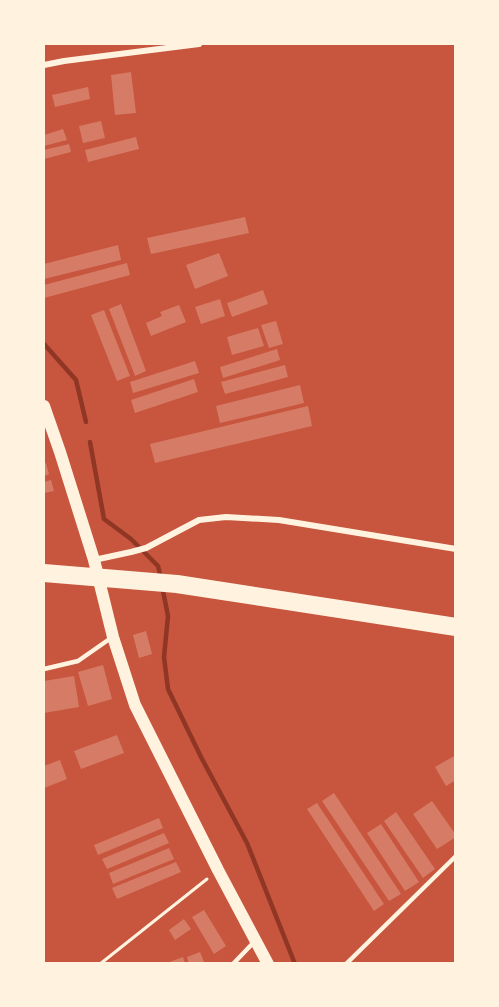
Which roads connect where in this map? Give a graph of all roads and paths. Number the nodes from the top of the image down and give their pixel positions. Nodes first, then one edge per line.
1 (199, 44) edge
2 (44, 65) edge
3 (44, 406) edge
4 (456, 549) edge
5 (94, 560) junction
6 (44, 573) edge
7 (456, 627) edge
8 (113, 637) junction
9 (44, 669) edge
10 (456, 856) edge
11 (218, 870) junction
12 (255, 940) junction
13 (100, 963) edge
14 (233, 963) edge
15 (268, 963) edge
16 (346, 963) edge

1 - 2 street
3 - 5 main road
4 - 5 street
5 - 8 main road
6 - 7 highway
8 - 9 lane
8 - 11 main road
10 - 16 lane
11 - 12 main road
11 - 13 path
12 - 14 lane
12 - 15 main road

